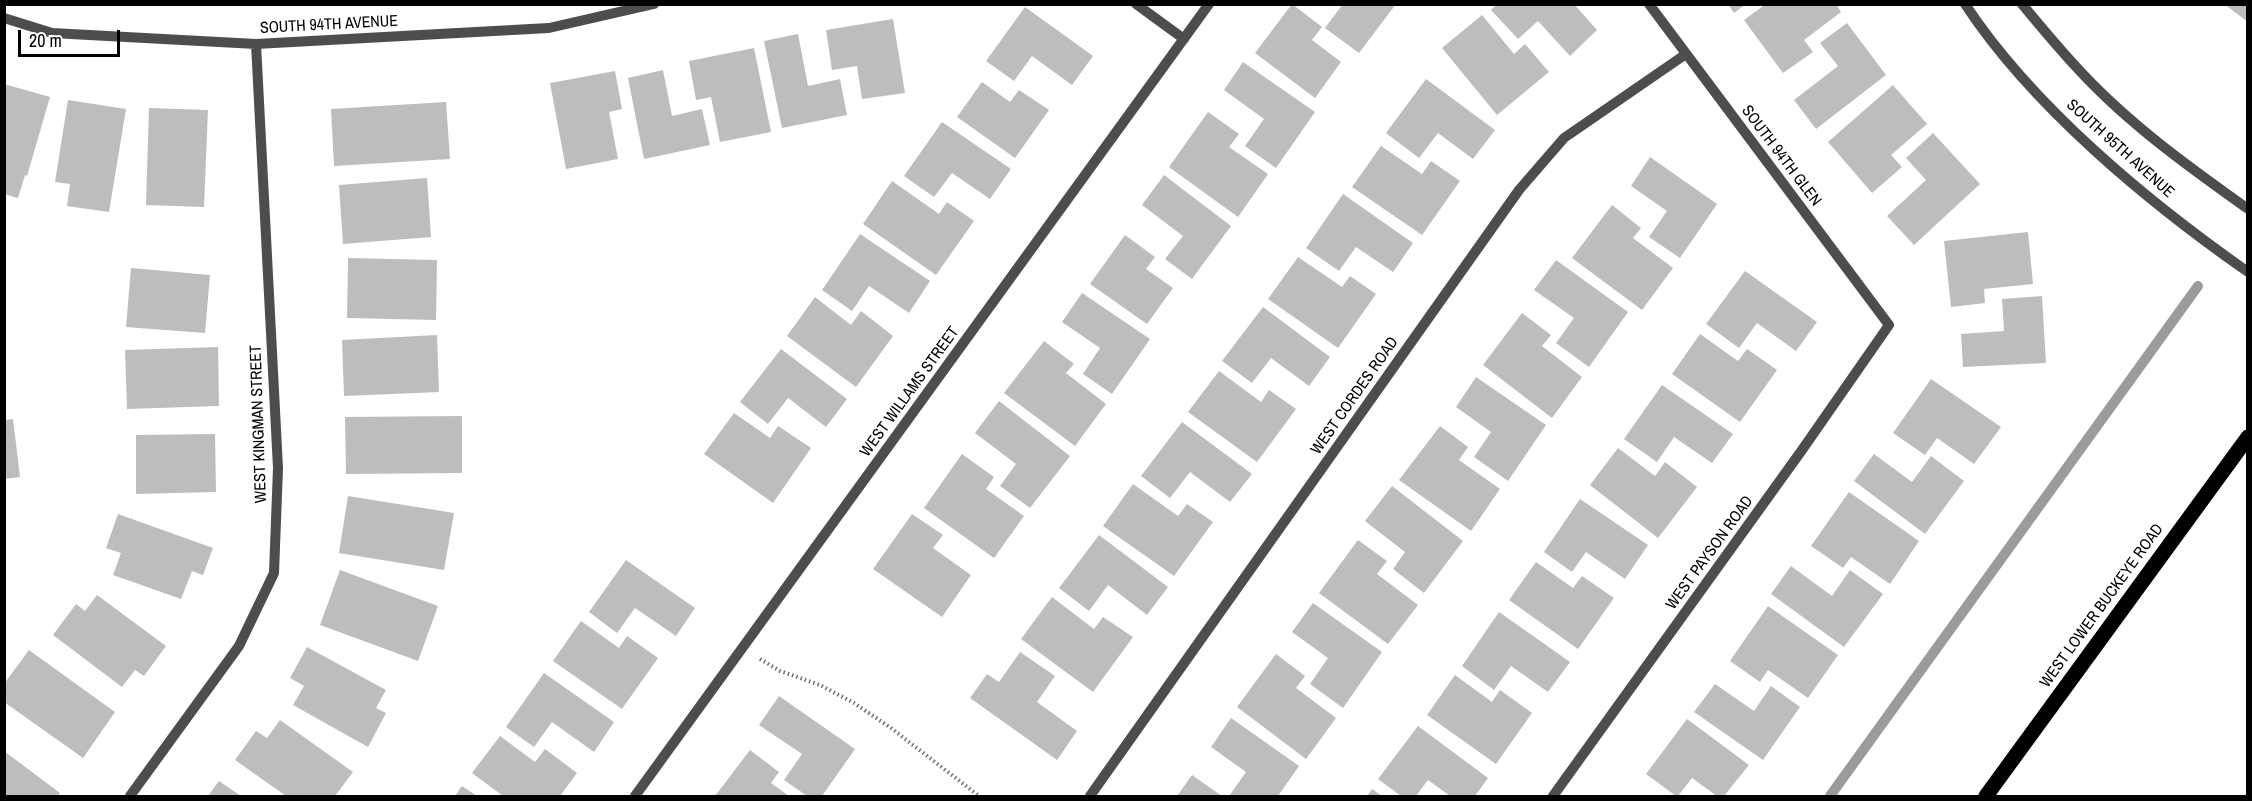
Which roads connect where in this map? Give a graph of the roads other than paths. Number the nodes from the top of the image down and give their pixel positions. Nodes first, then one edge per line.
1 (654, 4) edge
2 (1136, 4) edge
3 (1209, 4) edge
4 (1650, 4) edge
5 (1965, 4) edge
6 (2022, 4) edge
7 (4, 18) edge
8 (1184, 39) junction
9 (256, 44) junction
10 (1686, 54) junction
11 (2247, 209) edge
12 (2247, 272) edge
13 (1889, 325) joint
14 (2247, 437) edge
15 (130, 796) edge
16 (635, 796) edge
17 (1090, 796) edge
18 (1552, 796) edge
19 (1986, 796) edge

1 - 9 street, SOUTH 94TH AVENUE
2 - 8 street
3 - 8 street, WEST WILLAMS STREET
4 - 10 street, SOUTH 94TH GLEN
5 - 12 street, SOUTH 95TH AVENUE
6 - 11 street, SOUTH 95TH AVENUE
7 - 9 street, SOUTH 94TH AVENUE
8 - 16 street, WEST WILLAMS STREET
9 - 15 street, WEST KINGMAN STREET
10 - 13 street, SOUTH 94TH GLEN
10 - 17 street, WEST CORDES ROAD
13 - 18 street, WEST PAYSON ROAD
14 - 19 main road, WEST LOWER BUCKEYE ROAD

